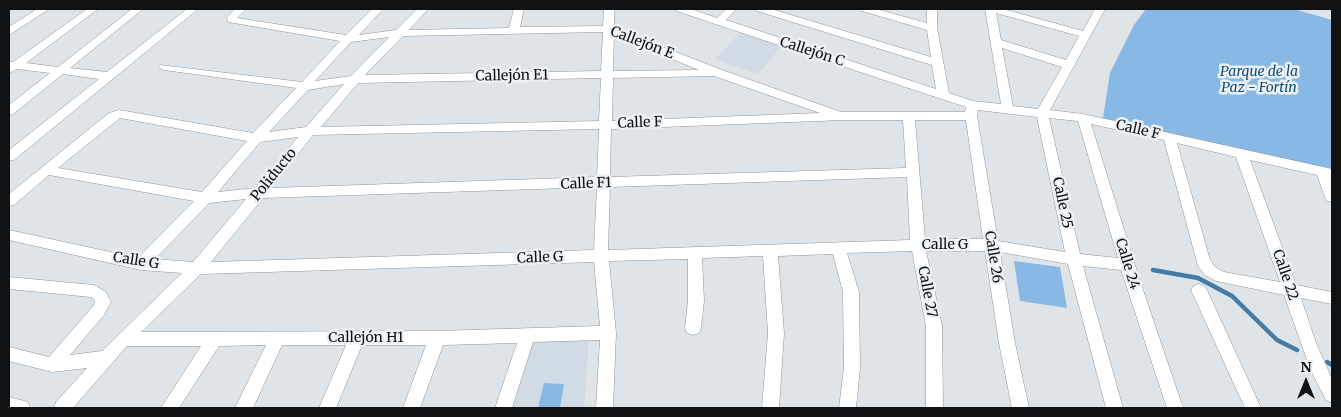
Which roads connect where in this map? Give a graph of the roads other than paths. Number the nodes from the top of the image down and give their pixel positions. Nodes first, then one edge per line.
1 (44, 9) edge
2 (93, 9) edge
3 (138, 9) edge
4 (193, 9) edge
5 (241, 9) edge
6 (378, 9) edge
7 (423, 9) edge
8 (519, 9) edge
9 (609, 9) edge
10 (681, 9) edge
11 (731, 9) edge
12 (761, 9) edge
13 (866, 9) edge
14 (932, 9) edge
15 (991, 9) edge
16 (1100, 9) edge
17 (719, 22) junction
18 (932, 28) junction
19 (608, 29) junction
20 (514, 31) junction
21 (9, 32) edge
22 (400, 33) junction
23 (1086, 35) junction
24 (348, 39) junction
25 (996, 42) junction
26 (938, 63) junction
27 (1069, 65) junction
28 (11, 66) edge
29 (164, 66) dead end
30 (61, 70) junction
31 (718, 73) junction
32 (606, 74) junction
33 (108, 76) junction
34 (355, 79) junction
35 (307, 86) junction
36 (943, 95) junction
37 (1008, 109) junction
38 (971, 110) junction
39 (9, 112) edge
40 (1042, 113) junction
41 (844, 116) junction
42 (909, 116) junction
43 (1083, 118) junction
44 (604, 124) junction
45 (310, 131) junction
46 (1169, 137) junction
47 (256, 138) junction
48 (1241, 153) junction
49 (9, 157) edge
50 (46, 170) junction
51 (913, 172) junction
52 (1327, 172) edge
53 (603, 183) junction
54 (258, 193) junction
55 (1332, 197) edge
56 (205, 198) junction
57 (9, 201) edge
58 (9, 235) edge
59 (918, 245) junction
60 (991, 245) junction
61 (838, 247) junction
62 (770, 250) junction
63 (695, 252) junction
64 (602, 256) junction
65 (1074, 259) junction
66 (141, 264) junction
67 (1127, 265) junction
68 (197, 268) junction
69 (9, 283) edge
70 (1290, 289) junction
71 (1199, 290) dead end
72 (1332, 298) edge
73 (694, 328) dead end
74 (608, 333) junction
75 (527, 336) junction
76 (278, 338) junction
77 (357, 338) junction
78 (436, 338) junction
79 (123, 339) junction
80 (214, 339) junction
81 (9, 354) edge
82 (106, 358) junction
83 (52, 365) junction
84 (1332, 395) edge
85 (9, 406) edge
86 (22, 408) edge
87 (62, 408) edge
88 (170, 408) edge
89 (244, 408) edge
90 (328, 408) edge
91 (412, 408) edge
92 (504, 408) edge
93 (605, 408) edge
94 (771, 408) edge
95 (848, 408) edge
96 (934, 408) edge
97 (1020, 408) edge
98 (1114, 408) edge
99 (1175, 408) edge
100 (1253, 408) edge

1 - 21 street
2 - 28 street
3 - 30 street
4 - 33 street
5 - 24 street
6 - 24 street
7 - 22 street, Poliducto
8 - 20 street
9 - 19 street
10 - 17 street, Callejón C
11 - 17 street
12 - 26 street
13 - 18 street
14 - 18 street
15 - 23 street
15 - 25 street
16 - 23 street
17 - 36 street, Callejón C
18 - 26 street
19 - 20 street, Callejón E
19 - 31 street, Callejón E
19 - 32 street
20 - 22 street, Callejón E
22 - 24 street, Callejón E
22 - 34 street, Poliducto
23 - 27 street
24 - 35 street
25 - 27 street
25 - 37 street
26 - 36 street
27 - 40 street
28 - 30 street
29 - 35 street, Callejón E1
30 - 33 street
30 - 39 street
31 - 32 street, Callejón E1
31 - 41 street, Callejón E
32 - 34 street, Callejón E1
32 - 44 street
33 - 49 street
34 - 35 street, Callejón E1
34 - 45 street, Poliducto
35 - 47 street
36 - 38 street, Calle F
37 - 38 street, Calle F
37 - 40 street, Calle F
38 - 42 street, Calle F
38 - 60 street, Calle 26
40 - 43 street, Calle F
40 - 65 street, Calle 25
41 - 42 street, Calle F
41 - 44 street, Calle F
42 - 51 street, Calle 27
43 - 46 street, Calle F
43 - 67 street, Calle 24
44 - 45 street, Calle F
44 - 53 street
45 - 47 street, Calle F
45 - 54 street, Poliducto
46 - 48 street, Calle F
46 - 70 street
47 - 50 street, Calle F
47 - 56 street
48 - 52 street, Calle F
48 - 70 street, Calle 22
50 - 56 street, Calle F1
50 - 57 street
51 - 53 street, Calle F1
51 - 59 street, Calle 27
52 - 55 street
53 - 54 street, Calle F1
53 - 64 street
54 - 56 street, Calle F1
54 - 68 street, Poliducto
56 - 66 street
58 - 66 street, Calle G
59 - 60 street, Calle G
59 - 61 street, Calle G
59 - 96 street, Calle 27
60 - 65 street, Calle G
60 - 97 street, Calle 26
61 - 62 street, Calle G
61 - 95 street
62 - 63 street, Calle G
62 - 94 street
63 - 64 street, Calle G
63 - 73 street
64 - 68 street, Calle G
64 - 74 street
65 - 67 street, Calle G
65 - 98 street, Calle 25
66 - 68 street, Calle G
67 - 99 street, Calle 24
68 - 79 street, Poliducto
69 - 83 street
70 - 72 street
70 - 84 street, Calle 22
71 - 100 street
74 - 75 street, Callejón H1
74 - 93 street
75 - 78 street, Callejón H1
75 - 92 street
76 - 77 street, Callejón H1
76 - 80 street, Callejón H1
76 - 89 street
77 - 78 street, Callejón H1
77 - 90 street
78 - 91 street
79 - 80 street, Callejón H1
79 - 82 street, Poliducto
80 - 88 street
81 - 83 street
82 - 83 street
82 - 87 street, Poliducto
85 - 86 street

